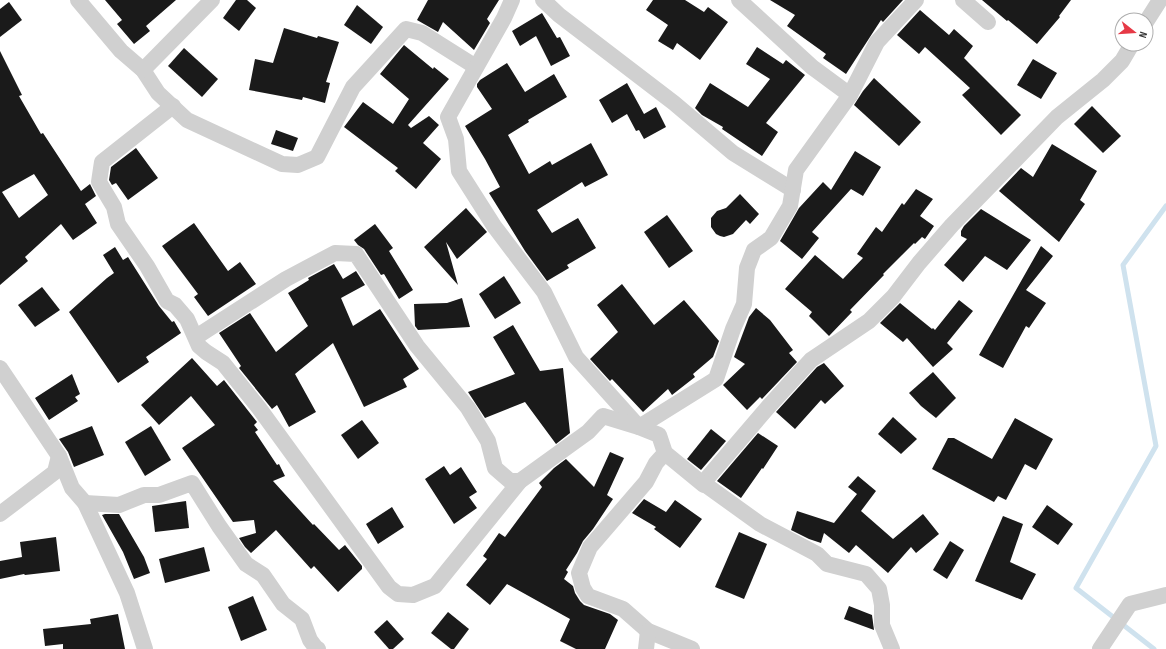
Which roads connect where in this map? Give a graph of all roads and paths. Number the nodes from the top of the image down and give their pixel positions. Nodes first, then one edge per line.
1 (78, 0) edge
2 (212, 0) edge
3 (512, 0) edge
4 (543, 0) edge
5 (739, 0) edge
6 (916, 0) edge
7 (963, 0) edge
8 (1160, 0) edge
9 (1152, 12) edge
10 (988, 22) dead end
11 (1127, 52) edge
12 (476, 67) junction
13 (143, 70) junction
14 (850, 95) junction
15 (173, 106) junction
16 (793, 190) junction
17 (196, 337) junction
18 (0, 368) edge
19 (639, 427) junction
20 (665, 453) junction
21 (59, 456) junction
22 (520, 481) junction
23 (703, 483) junction
24 (85, 503) junction
25 (0, 514) edge
26 (1166, 595) edge
27 (648, 631) junction
28 (145, 649) edge
29 (318, 649) edge
30 (646, 649) edge
31 (692, 649) edge
32 (892, 649) edge
33 (1100, 649) edge

1 - 13 street
2 - 13 street
3 - 12 street
4 - 16 street
5 - 14 street
6 - 14 street
7 - 10 street
8 - 9 street
11 - 23 street
12 - 15 street
12 - 19 street
13 - 15 street
14 - 16 street
15 - 17 street
16 - 19 street
17 - 22 street
17 - 22 street
18 - 21 street
19 - 20 street
19 - 22 street
20 - 23 street
20 - 27 street
21 - 24 street
21 - 25 street
23 - 32 street
24 - 28 street
24 - 29 street
26 - 33 street
27 - 30 street
27 - 31 street

